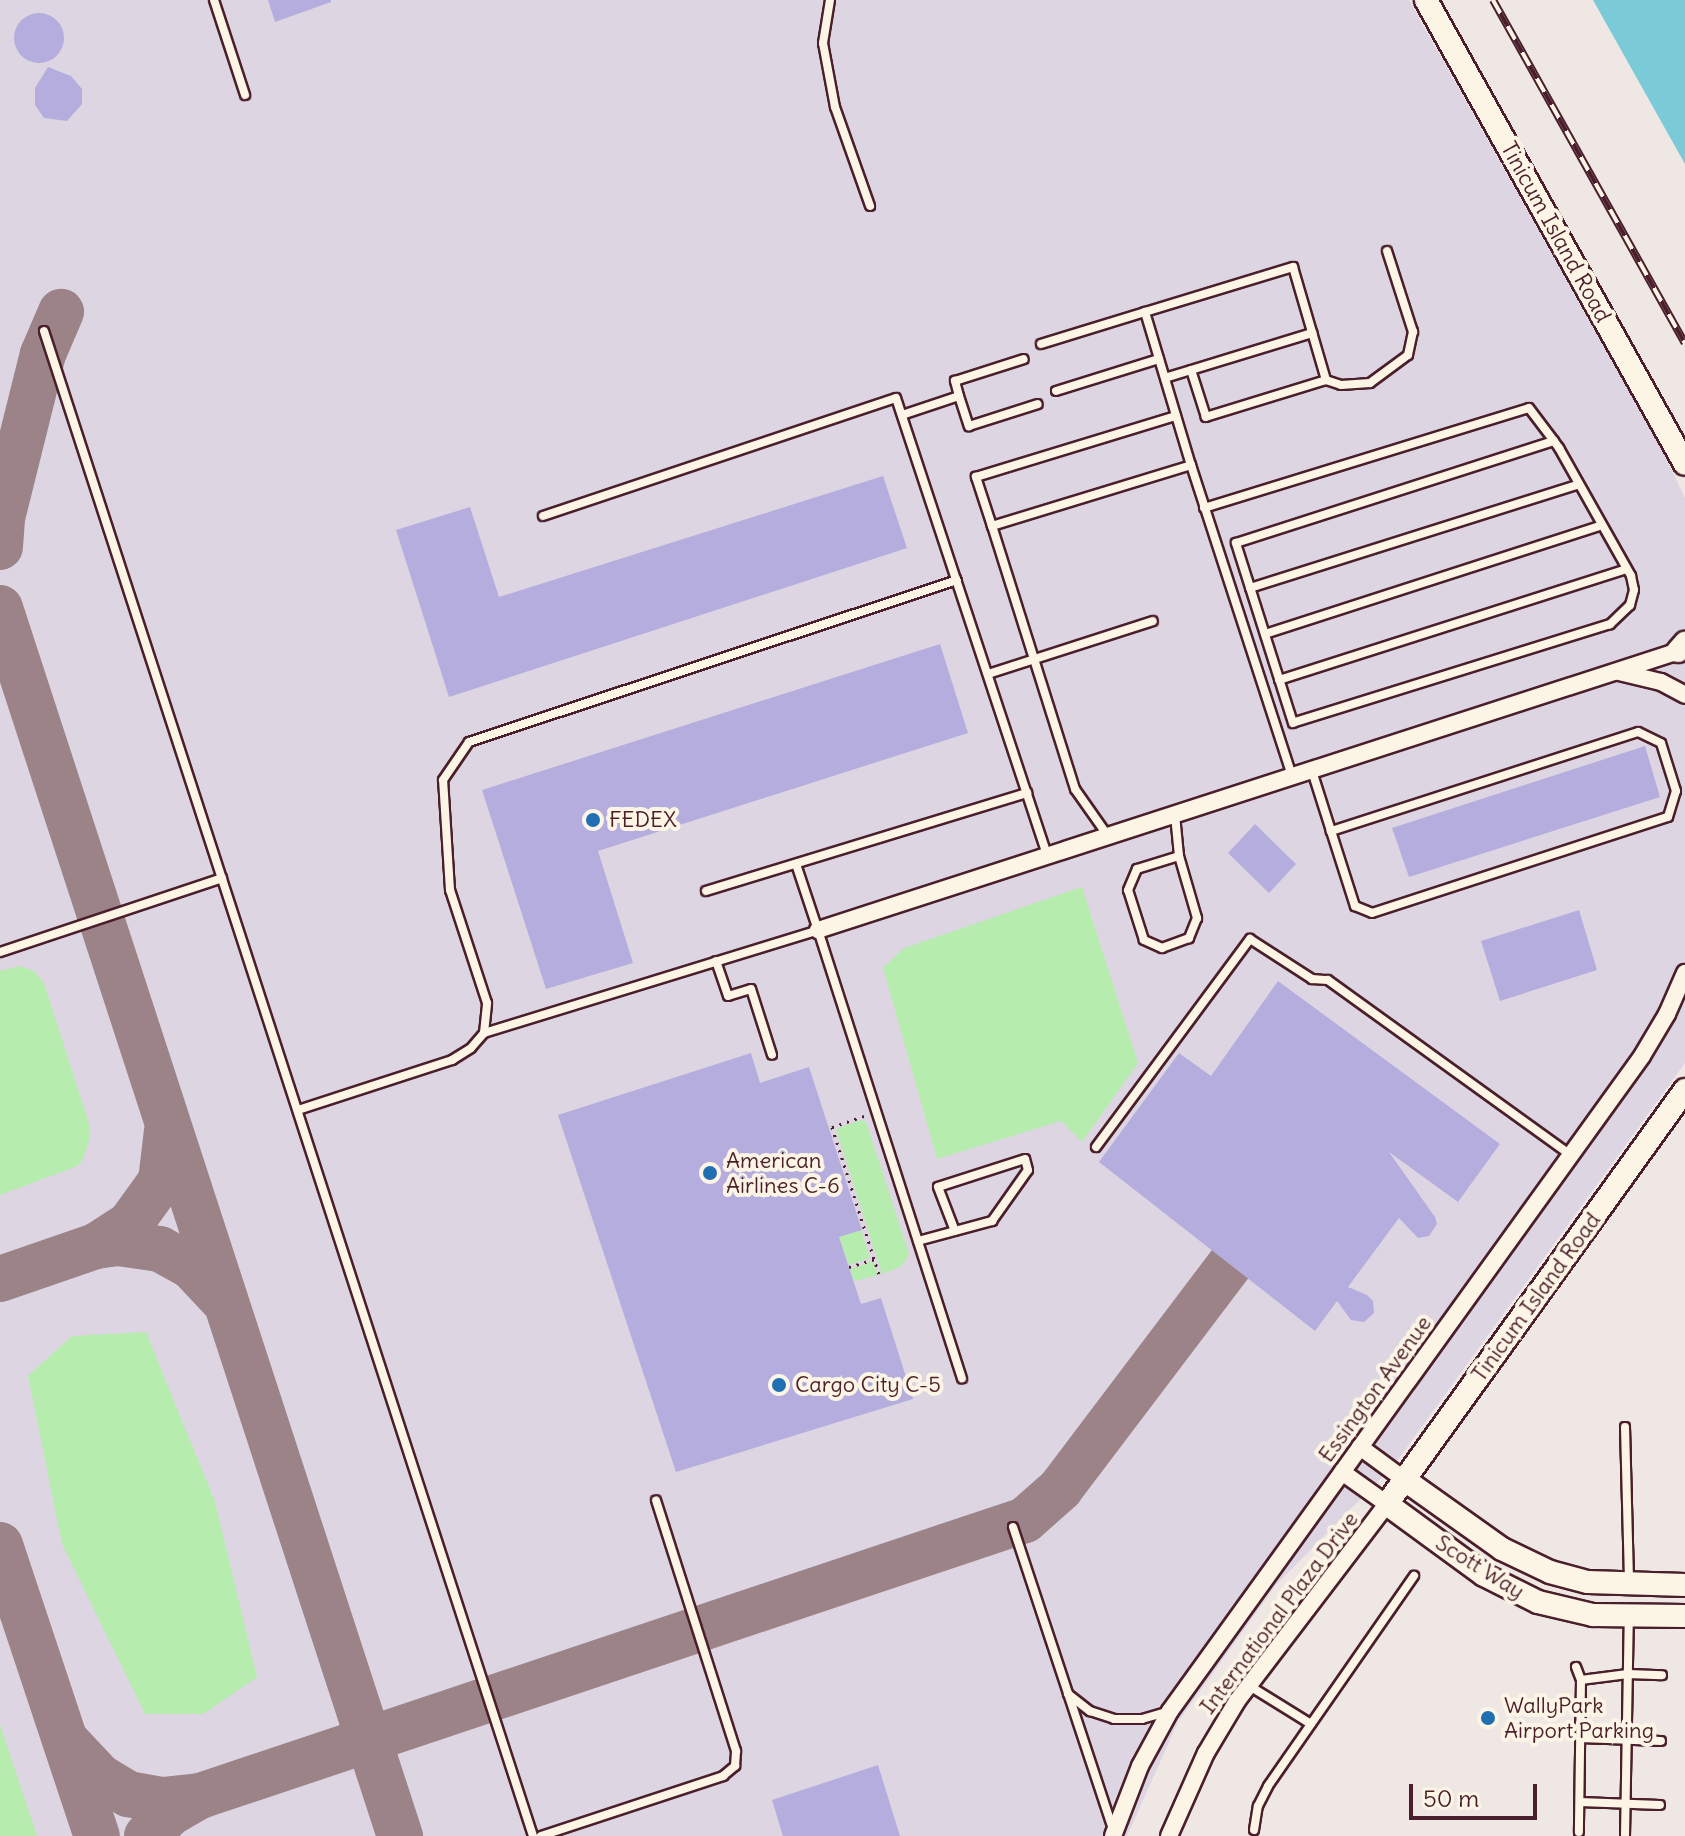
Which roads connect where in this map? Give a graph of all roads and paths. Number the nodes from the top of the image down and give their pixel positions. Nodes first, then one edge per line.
1 (214, 0) edge
2 (830, 0) edge
3 (1426, 0) edge
4 (245, 95) dead end
5 (870, 206) dead end
6 (1387, 251) dead end
7 (1145, 312) junction
8 (44, 331) dead end
9 (1312, 333) junction
10 (1041, 344) dead end
11 (1024, 359) dead end
12 (1159, 359) junction
13 (1191, 370) junction
14 (1165, 378) junction
15 (1326, 380) junction
16 (1056, 391) dead end
17 (959, 396) junction
18 (1038, 404) dead end
19 (902, 415) junction
20 (1176, 416) junction
21 (1554, 441) junction
22 (1685, 464) edge
23 (1191, 465) junction
24 (1579, 484) junction
25 (1204, 508) junction
26 (543, 516) dead end
27 (1602, 525) junction
28 (992, 526) junction
29 (1627, 569) junction
30 (957, 580) junction
31 (1250, 588) junction
32 (1153, 621) dead end
33 (1265, 634) junction
34 (1683, 648) edge
35 (1033, 658) junction
36 (1617, 671) junction
37 (988, 674) junction
38 (1279, 680) junction
39 (1685, 695) edge
40 (1312, 770) junction
41 (1292, 776) junction
42 (1027, 793) junction
43 (1175, 814) junction
44 (1331, 831) junction
45 (1108, 836) junction
46 (1047, 855) junction
47 (1179, 856) junction
48 (796, 864) junction
49 (222, 878) junction
50 (706, 891) dead end
51 (818, 930) junction
52 (0, 952) edge
53 (716, 961) junction
54 (1685, 973) edge
55 (484, 1033) junction
56 (772, 1055) dead end
57 (1685, 1090) edge
58 (298, 1110) junction
59 (864, 1116) dead end
60 (1096, 1147) dead end
61 (1571, 1155) junction
62 (955, 1231) junction
63 (918, 1241) junction
64 (875, 1259) junction
65 (849, 1267) dead end
66 (879, 1274) dead end
67 (962, 1378) dead end
68 (1625, 1427) dead end
69 (1360, 1447) junction
70 (1342, 1472) junction
71 (1405, 1480) junction
72 (656, 1500) dead end
73 (1387, 1504) junction
74 (1013, 1527) dead end
75 (1414, 1576) dead end
76 (1629, 1585) junction
77 (1685, 1585) edge
78 (1629, 1616) junction
79 (1685, 1616) edge
80 (1576, 1667) dead end
81 (1628, 1674) junction
82 (1662, 1675) dead end
83 (1581, 1680) junction
84 (1248, 1685) junction
85 (1067, 1694) junction
86 (1170, 1711) junction
87 (1311, 1724) junction
88 (1580, 1738) junction
89 (1627, 1740) junction
90 (1661, 1741) dead end
91 (1580, 1802) junction
92 (1625, 1804) junction
93 (1660, 1805) dead end
94 (1254, 1830) dead end
95 (1579, 1832) dead end
96 (1113, 1834) edge
97 (533, 1836) edge
98 (541, 1836) edge
99 (1169, 1836) edge
100 (1625, 1836) edge

1 - 4 lane
2 - 5 lane
3 - 22 street, Tinicum Island Road
6 - 15 lane
7 - 9 lane
7 - 10 lane
7 - 12 lane
8 - 49 lane
9 - 13 lane
9 - 15 lane
11 - 17 lane
12 - 14 lane
12 - 16 lane
13 - 14 lane
13 - 15 lane
14 - 20 lane
17 - 18 lane
17 - 19 lane
19 - 26 lane
19 - 30 lane
20 - 23 lane
20 - 28 lane
21 - 24 lane
21 - 25 lane
21 - 31 lane
23 - 25 lane
23 - 28 lane
24 - 27 lane
24 - 31 lane
25 - 41 lane
27 - 29 lane
27 - 33 lane
28 - 35 lane
29 - 38 lane
29 - 38 lane
30 - 37 lane
30 - 55 lane
31 - 33 lane
32 - 35 lane
33 - 38 lane
34 - 36 street
35 - 37 lane
35 - 45 lane
36 - 39 street
36 - 40 street
37 - 42 lane
40 - 41 street
40 - 44 lane
41 - 43 street
42 - 46 lane
42 - 48 lane
43 - 45 street
43 - 47 lane
44 - 44 lane
45 - 46 street
46 - 51 street
47 - 47 lane
48 - 50 lane
48 - 51 lane
49 - 52 lane
49 - 58 lane
51 - 53 lane
51 - 63 lane
53 - 55 lane
53 - 56 lane
54 - 61 street, Essington Avenue
55 - 58 lane
57 - 71 street, Tinicum Island Road
58 - 97 lane
59 - 64 path
60 - 61 lane
61 - 69 street, Essington Avenue
62 - 62 lane
62 - 63 lane
63 - 67 lane
64 - 65 path
64 - 66 path
68 - 76 lane
69 - 70 street, Essington Avenue
69 - 71 street, Scott Way
70 - 73 street, Scott Way
70 - 86 street, Essington Avenue
71 - 73 street, Tinicum Island Road
71 - 76 street, Scott Way
72 - 98 lane
73 - 78 street, Scott Way
73 - 84 street, International Plaza Drive
74 - 85 lane
75 - 87 lane
76 - 77 street, Scott Way
76 - 78 street
78 - 79 street, Scott Way
78 - 81 lane
80 - 83 lane
81 - 82 lane
81 - 83 lane
81 - 89 lane
83 - 88 lane
84 - 87 lane
84 - 99 street, International Plaza Drive
85 - 86 lane
85 - 96 lane
86 - 96 street, Essington Avenue
87 - 94 lane
88 - 89 lane
88 - 91 lane
89 - 90 lane
89 - 92 lane
91 - 92 lane
91 - 95 lane
92 - 93 lane
92 - 100 lane

